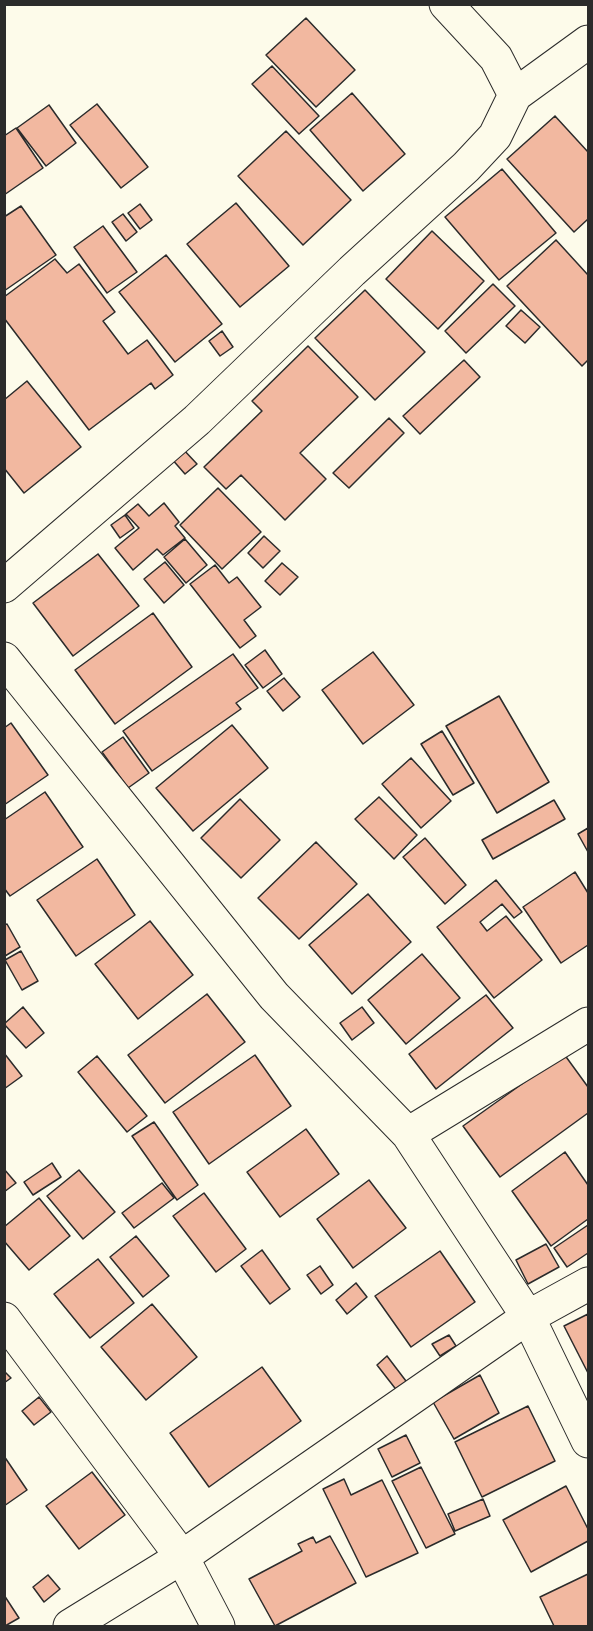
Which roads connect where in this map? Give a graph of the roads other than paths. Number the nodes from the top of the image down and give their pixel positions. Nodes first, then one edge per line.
1 (446, 4) edge
2 (588, 42) edge
3 (515, 95) junction
4 (4, 586) edge
5 (4, 659) edge
6 (588, 1024) edge
7 (408, 1134) junction
8 (588, 1284) edge
9 (528, 1317) junction
10 (4, 1319) edge
11 (588, 1441) edge
12 (182, 1557) junction
13 (70, 1626) edge
14 (218, 1626) edge

1 - 3 street
2 - 3 street
3 - 4 street
5 - 7 street
6 - 7 street
7 - 9 street
8 - 9 street
9 - 11 street
9 - 12 street
10 - 12 street
12 - 13 street
12 - 14 street

